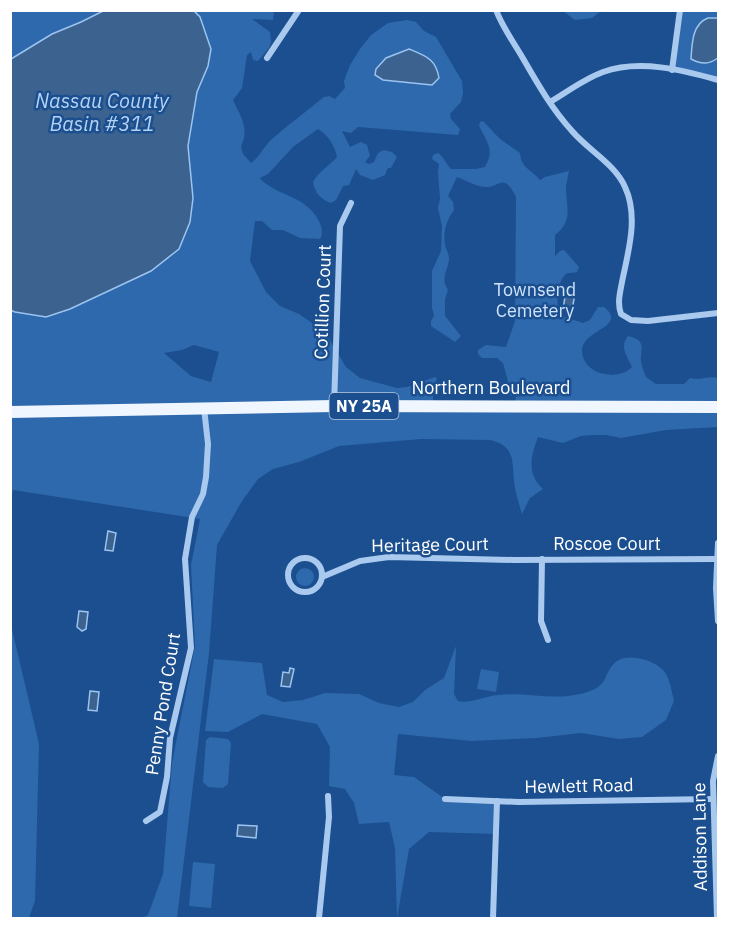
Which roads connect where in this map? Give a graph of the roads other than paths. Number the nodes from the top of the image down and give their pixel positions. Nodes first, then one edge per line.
1 (299, 10) edge
2 (496, 10) edge
3 (680, 10) edge
4 (267, 58) dead end
5 (672, 70) junction
6 (718, 80) edge
7 (550, 102) junction
8 (351, 203) dead end
9 (718, 313) edge
10 (334, 406) junction
11 (718, 407) edge
12 (204, 408) junction
13 (10, 412) edge
14 (718, 543) edge
15 (542, 559) junction
16 (717, 559) junction
17 (322, 577) junction
18 (718, 621) edge
19 (548, 639) dead end
20 (718, 756) edge
21 (328, 796) dead end
22 (445, 799) dead end
23 (713, 799) junction
24 (497, 801) junction
25 (146, 820) dead end
26 (319, 918) edge
27 (493, 918) edge
28 (717, 918) edge

1 - 4 street
2 - 7 street
3 - 5 street
5 - 6 street
5 - 7 street
7 - 9 street
8 - 10 street, Cotillion Court
10 - 11 main road, Northern Boulevard / NY 25A
10 - 12 main road, Northern Boulevard / NY 25A
12 - 13 main road, Northern Boulevard / NY 25A
12 - 25 street, Penny Pond Court
14 - 16 street
15 - 16 street, Roscoe Court
15 - 17 street, Heritage Court
15 - 19 street, Roscoe Court
16 - 18 street
17 - 17 street, Heritage Court
20 - 23 street, Addison Lane
21 - 26 street
22 - 24 street, Hewlett Road
23 - 24 street, Hewlett Road
23 - 28 street, Addison Lane
24 - 27 street

